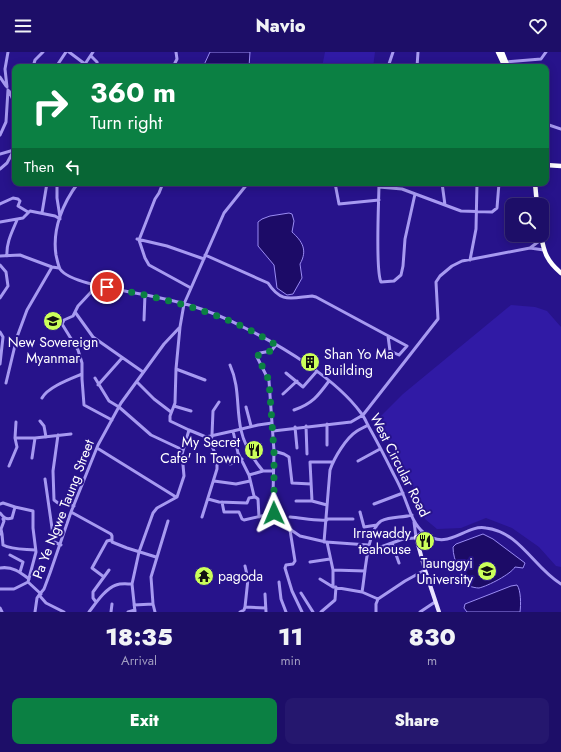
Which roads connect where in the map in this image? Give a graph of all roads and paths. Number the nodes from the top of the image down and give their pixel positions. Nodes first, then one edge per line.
1 (8, 52) edge
2 (43, 52) edge
3 (67, 52) edge
4 (93, 52) edge
5 (176, 52) edge
6 (393, 52) edge
7 (418, 52) edge
8 (498, 52) edge
9 (502, 52) edge
10 (546, 52) edge
11 (91, 56) junction
12 (33, 64) edge
13 (58, 64) edge
14 (97, 64) edge
15 (174, 64) edge
16 (389, 64) edge
17 (417, 64) edge
18 (505, 64) edge
19 (0, 77) edge
20 (7, 88) junction
21 (12, 97) edge
22 (549, 125) edge
23 (561, 129) edge
24 (0, 135) edge
25 (12, 150) edge
26 (12, 153) edge
27 (0, 154) edge
28 (549, 165) edge
29 (561, 166) edge
30 (0, 169) edge
31 (46, 186) edge
32 (57, 186) edge
33 (76, 186) edge
34 (162, 186) edge
35 (246, 186) edge
36 (336, 186) edge
37 (442, 186) edge
38 (476, 186) edge
39 (499, 186) edge
40 (535, 186) edge
41 (379, 188) joint
42 (415, 194) junction
43 (536, 198) edge
44 (379, 200) junction
45 (0, 204) edge
46 (445, 205) junction
47 (477, 211) junction
48 (28, 212) junction
49 (42, 213) junction
50 (60, 219) junction
51 (17, 220) junction
52 (0, 222) edge
53 (139, 239) junction
54 (537, 242) edge
55 (543, 242) edge
56 (530, 248) junction
57 (544, 250) junction
58 (0, 256) edge
59 (7, 256) junction
60 (205, 257) junction
61 (470, 260) junction
62 (0, 265) edge
63 (52, 267) junction
64 (59, 268) junction
65 (561, 273) edge
66 (95, 285) junction
67 (191, 288) junction
68 (145, 294) junction
69 (0, 298) edge
70 (184, 304) junction
71 (75, 312) junction
72 (144, 320) dead end
73 (180, 327) junction
74 (0, 332) edge
75 (388, 336) junction
76 (276, 345) junction
77 (122, 358) junction
78 (0, 364) edge
79 (230, 365) dead end
80 (176, 369) junction
81 (143, 372) junction
82 (317, 372) junction
83 (286, 373) dead end
84 (82, 374) junction
85 (95, 378) dead end
86 (205, 380) dead end
87 (297, 381) junction
88 (329, 381) junction
89 (137, 382) junction
90 (6, 383) dead end
91 (98, 385) junction
92 (283, 394) dead end
93 (42, 398) dead end
94 (219, 402) dead end
95 (174, 406) junction
96 (119, 407) junction
97 (246, 407) dead end
98 (294, 410) dead end
99 (191, 411) dead end
100 (171, 412) junction
101 (363, 415) junction
102 (112, 420) junction
103 (40, 421) dead end
104 (16, 422) dead end
105 (272, 423) junction
106 (327, 424) junction
107 (368, 425) junction
108 (251, 426) junction
109 (306, 426) junction
110 (295, 428) junction
111 (189, 430) junction
112 (241, 430) junction
113 (233, 431) junction
114 (273, 431) junction
115 (71, 434) dead end
116 (58, 435) junction
117 (212, 435) junction
118 (46, 437) junction
119 (15, 438) junction
120 (35, 438) junction
121 (326, 445) dead end
122 (97, 448) junction
123 (297, 448) dead end
124 (380, 449) junction
125 (183, 450) junction
126 (274, 451) junction
127 (307, 454) dead end
128 (32, 458) dead end
129 (242, 459) junction
130 (358, 461) dead end
131 (332, 462) junction
132 (230, 464) dead end
133 (9, 466) dead end
134 (263, 471) junction
135 (273, 471) junction
136 (249, 475) junction
137 (45, 479) dead end
138 (214, 481) junction
139 (250, 481) junction
140 (311, 484) junction
141 (403, 493) junction
142 (176, 497) junction
143 (255, 497) junction
144 (208, 499) junction
145 (296, 501) dead end
146 (312, 501) junction
147 (222, 502) junction
148 (0, 504) edge
149 (327, 504) junction
150 (374, 504) dead end
151 (15, 506) junction
152 (74, 506) junction
153 (71, 512) junction
154 (360, 512) dead end
155 (274, 513) junction
156 (0, 514) edge
157 (412, 515) junction
158 (202, 517) dead end
159 (259, 517) junction
160 (290, 517) dead end
161 (327, 519) junction
162 (353, 520) dead end
163 (168, 521) dead end
164 (414, 522) junction
165 (377, 525) junction
166 (290, 530) junction
167 (424, 533) junction
168 (1, 534) edge
169 (416, 537) junction
170 (111, 540) junction
171 (326, 542) junction
172 (392, 543) junction
173 (61, 545) junction
174 (368, 545) junction
175 (368, 549) junction
176 (35, 550) junction
177 (139, 552) junction
178 (10, 555) dead end
179 (156, 557) junction
180 (330, 559) junction
181 (310, 562) dead end
182 (399, 562) dead end
183 (245, 566) dead end
184 (0, 568) edge
185 (109, 570) dead end
186 (333, 570) junction
187 (425, 570) junction
188 (20, 572) junction
189 (365, 572) junction
190 (104, 577) junction
191 (320, 579) dead end
192 (28, 581) junction
193 (279, 582) dead end
194 (132, 584) junction
195 (561, 584) edge
196 (335, 587) junction
197 (0, 589) edge
198 (362, 592) junction
199 (301, 593) dead end
200 (265, 594) dead end
201 (40, 595) junction
202 (378, 599) junction
203 (96, 602) junction
204 (436, 602) junction
205 (112, 604) dead end
206 (153, 604) junction
207 (134, 605) junction
208 (245, 607) junction
209 (0, 608) edge
210 (266, 608) junction
211 (135, 611) edge
212 (2, 612) edge
213 (35, 612) edge
214 (64, 612) edge
215 (89, 612) edge
216 (111, 612) edge
217 (128, 612) edge
218 (155, 612) edge
219 (240, 612) edge
220 (266, 612) edge
221 (286, 612) edge
222 (302, 612) edge
223 (313, 612) edge
224 (320, 612) edge
225 (376, 612) edge
226 (420, 612) edge
227 (439, 612) edge

1 - 20 street
2 - 12 street
3 - 11 street
3 - 13 street
4 - 11 street
5 - 15 street
6 - 16 street
7 - 17 street
8 - 18 highway
9 - 18 highway
10 - 18 street
11 - 14 street
19 - 20 street
20 - 21 street
20 - 24 street
22 - 23 street
25 - 27 street
26 - 30 street
28 - 29 highway
31 - 49 street
32 - 50 street
33 - 50 street
34 - 53 street
35 - 60 street
36 - 44 street
37 - 46 street
38 - 47 street
39 - 47 street
40 - 43 highway
41 - 42 street
41 - 44 street
42 - 44 street
42 - 46 street
45 - 48 street
46 - 47 street
47 - 61 street
48 - 49 street
48 - 51 street
49 - 50 street
50 - 64 street
51 - 52 street
51 - 59 street
53 - 60 street
53 - 67 street
54 - 56 street
55 - 57 highway
56 - 57 street
56 - 61 street
57 - 65 highway
58 - 59 street
59 - 63 street
60 - 67 street
60 - 75 street
61 - 101 street
62 - 69 street
63 - 64 street
63 - 90 street
64 - 66 street, West Circular Road
66 - 68 street, West Circular Road
66 - 71 street
67 - 70 street
68 - 70 street, West Circular Road
68 - 72 street
70 - 73 street
70 - 76 street, West Circular Road
71 - 77 street
71 - 84 street
73 - 80 street
73 - 81 street, Pa Ye Ngwe Taung Street
74 - 78 street
75 - 75 street
76 - 82 street, West Circular Road
76 - 105 street
77 - 81 street
77 - 91 street
79 - 112 street
80 - 86 street
80 - 95 street
81 - 89 street, Pa Ye Ngwe Taung Street
82 - 87 street
82 - 88 street, West Circular Road
83 - 87 street
84 - 93 street
84 - 102 street
85 - 91 street
87 - 92 street
88 - 98 street
88 - 101 street, West Circular Road
89 - 96 street, Pa Ye Ngwe Taung Street
89 - 100 street
91 - 96 street
94 - 117 street
95 - 99 street
95 - 100 street
96 - 102 street, Pa Ye Ngwe Taung Street
96 - 125 street
97 - 108 street
100 - 111 street
101 - 106 street
101 - 107 street, West Circular Road
102 - 122 street, Pa Ye Ngwe Taung Street
103 - 118 street
104 - 119 street
105 - 108 street
105 - 114 street
106 - 109 street
106 - 121 street
107 - 124 street, West Circular Road
107 - 131 street
108 - 112 street
109 - 110 street
109 - 127 street
110 - 114 street
110 - 123 street
111 - 117 street
111 - 125 street
112 - 113 street
112 - 134 street
113 - 117 street
113 - 129 street
114 - 126 street
115 - 116 street
116 - 118 street
116 - 152 street
117 - 138 street
118 - 120 street
119 - 120 street
119 - 133 street
120 - 128 street
122 - 142 street
122 - 152 street, Pa Ye Ngwe Taung Street
124 - 130 street
124 - 141 street, West Circular Road
125 - 142 street
126 - 135 street
126 - 140 street
129 - 132 street
129 - 136 street
131 - 140 street
131 - 149 street
134 - 135 street
134 - 136 street
135 - 155 street
136 - 139 street
137 - 173 street
138 - 139 street
138 - 144 street
139 - 143 street
140 - 146 street
141 - 150 street
141 - 157 street, West Circular Road
142 - 177 street
143 - 147 street
143 - 159 street
144 - 147 street
144 - 158 street
145 - 146 street
146 - 149 street
147 - 159 street
148 - 151 street
149 - 161 street
151 - 156 street
151 - 176 street
152 - 153 street, Pa Ye Ngwe Taung Street
153 - 170 street
153 - 173 street, Pa Ye Ngwe Taung Street
154 - 165 street
155 - 159 street
155 - 166 street
156 - 168 street
157 - 164 street, West Circular Road
157 - 165 street
160 - 161 street
161 - 162 street
161 - 171 street
163 - 179 street
164 - 167 street, West Circular Road
164 - 169 street
165 - 174 street
166 - 171 street
166 - 222 street
167 - 169 street
167 - 195 street, West Circular Road
168 - 176 street
169 - 172 street
169 - 187 main road
170 - 177 street
170 - 190 street
171 - 174 street
171 - 180 street
172 - 175 street
172 - 182 street
173 - 201 street, Pa Ye Ngwe Taung Street
174 - 175 street
175 - 189 street
176 - 192 street
177 - 179 street
177 - 194 street
178 - 188 street
179 - 206 street
180 - 181 street
180 - 186 street
183 - 208 street
184 - 188 street
185 - 190 street
186 - 189 street
186 - 196 street
187 - 202 street
187 - 204 main road
188 - 192 street
189 - 198 street
190 - 203 street
191 - 196 street
192 - 197 street
192 - 201 street
193 - 221 street
194 - 203 street
194 - 207 street
196 - 198 street
196 - 224 street
198 - 202 street
199 - 223 street
200 - 210 street
201 - 213 street
201 - 214 street, Pa Ye Ngwe Taung Street
202 - 225 street
203 - 215 street
204 - 226 street
204 - 227 main road
205 - 216 street
206 - 207 street
206 - 218 street
207 - 211 street
208 - 210 street
208 - 219 street
209 - 212 street
210 - 220 street
211 - 217 street

